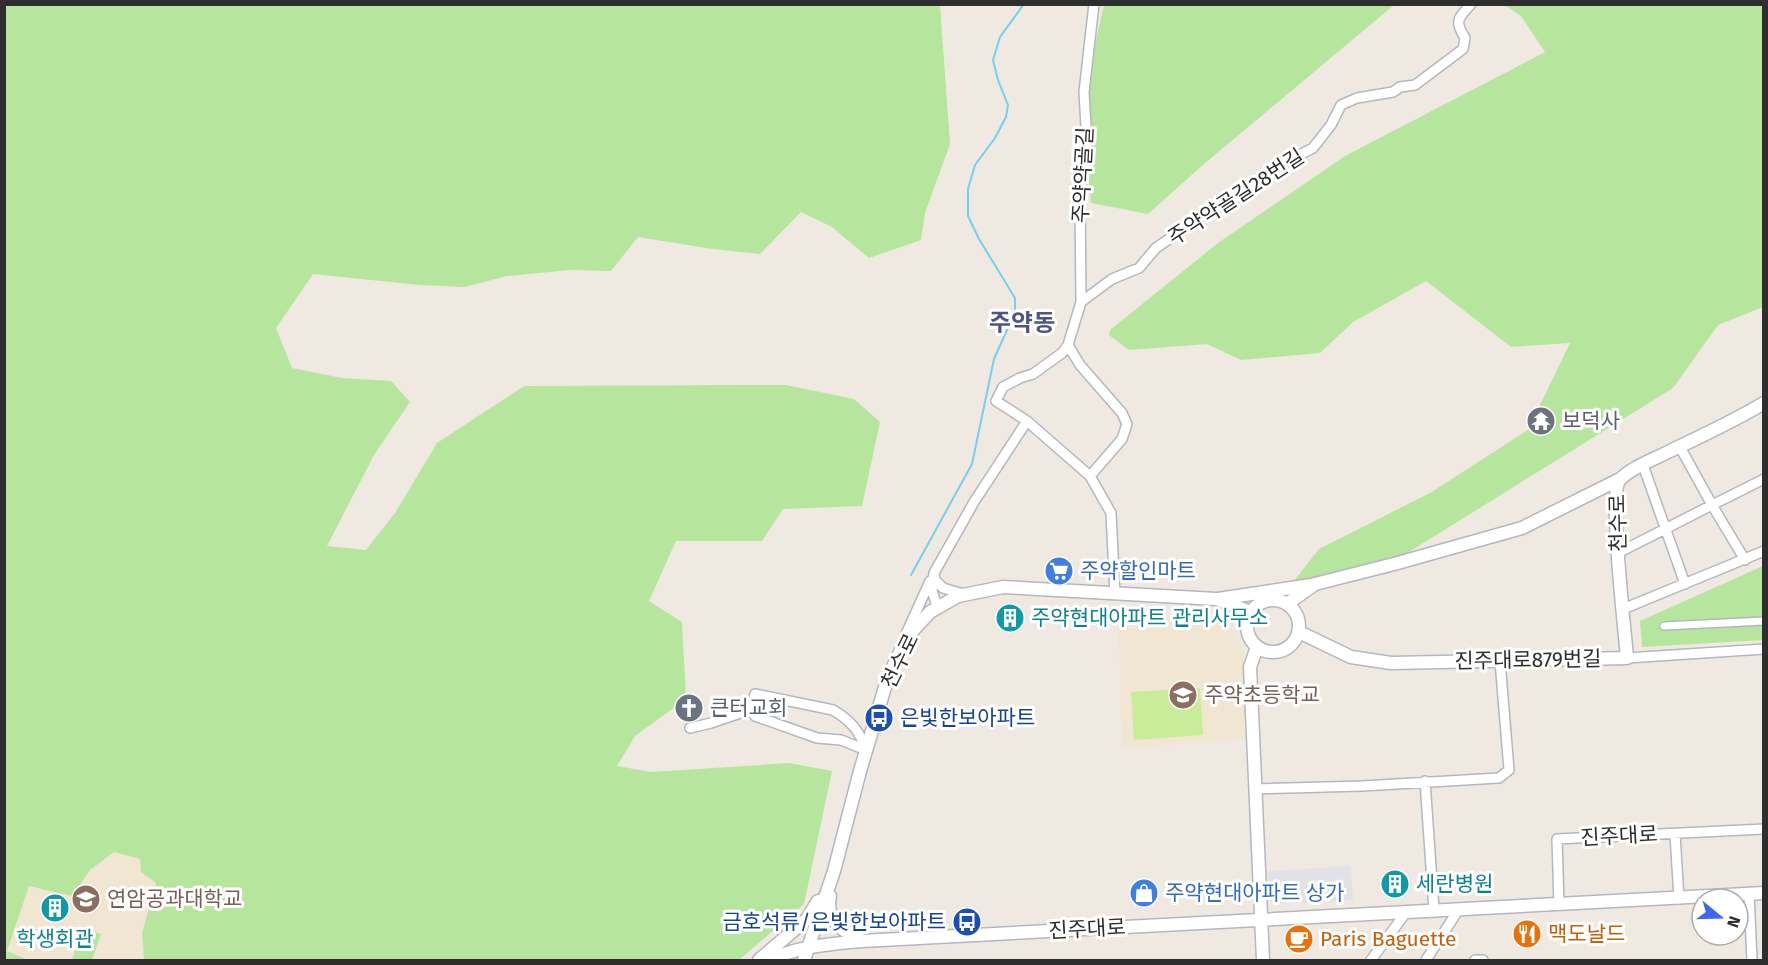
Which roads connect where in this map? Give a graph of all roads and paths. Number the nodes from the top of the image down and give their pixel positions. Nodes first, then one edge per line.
1 (1094, 4) edge
2 (1471, 4) edge
3 (1081, 302) junction
4 (1068, 345) junction
5 (1764, 403) edge
6 (1027, 421) junction
7 (1680, 447) junction
8 (1643, 465) junction
9 (1090, 476) junction
10 (1764, 478) edge
11 (1620, 479) junction
12 (1712, 505) junction
13 (1666, 529) junction
14 (1764, 552) edge
15 (1618, 553) junction
16 (1744, 560) junction
17 (934, 573) junction
18 (1315, 584) junction
19 (1685, 584) junction
20 (963, 594) junction
21 (1115, 594) junction
22 (1216, 599) junction
23 (1287, 604) junction
24 (937, 606) junction
25 (1623, 609) junction
26 (1251, 612) junction
27 (1764, 621) edge
28 (1664, 626) dead end
29 (1299, 632) junction
30 (1257, 647) junction
31 (1764, 650) edge
32 (1627, 658) junction
33 (1500, 661) junction
34 (888, 676) junction
35 (752, 709) junction
36 (690, 728) dead end
37 (866, 750) junction
38 (1425, 781) junction
39 (1255, 789) junction
40 (1764, 829) edge
41 (1675, 834) junction
42 (834, 871) junction
43 (1690, 898) edge
44 (1679, 899) junction
45 (1559, 905) junction
46 (1460, 909) junction
47 (1434, 910) junction
48 (1407, 911) junction
49 (1750, 916) edge
50 (1262, 920) junction
51 (861, 940) junction
52 (808, 947) junction
53 (759, 960) edge
54 (770, 960) edge
55 (804, 960) edge
56 (1263, 960) edge
57 (1371, 960) edge
58 (1426, 960) edge
59 (1475, 960) edge
60 (1483, 960) edge
61 (1752, 960) edge

1 - 3 street, 주약약골길
2 - 3 street, 주약약골길28번길
3 - 4 street, 주약약골길
4 - 6 street
4 - 9 street
5 - 7 street, 천수로
6 - 9 street
6 - 17 street
7 - 8 street, 천수로
7 - 12 street
8 - 11 street, 천수로
8 - 13 street
9 - 21 street
10 - 12 street
11 - 15 street, 천수로
11 - 18 street
12 - 13 street
12 - 16 street
13 - 15 street
13 - 19 street
14 - 16 street
15 - 25 street, 천수로
16 - 19 street
17 - 20 street
17 - 24 street
17 - 34 street
18 - 22 street
18 - 23 street
19 - 25 street
20 - 21 street, 천수로
20 - 24 street, 천수로
21 - 22 street, 천수로
22 - 26 street, 천수로
23 - 26 street
23 - 29 street
24 - 34 street, 천수로
25 - 32 street, 천수로
26 - 30 street
27 - 28 street
29 - 30 street
29 - 33 street, 진주대로879번길
30 - 39 street
31 - 32 street, 진주대로879번길
32 - 33 street, 진주대로879번길
33 - 38 street
34 - 37 street, 천수로
35 - 36 street
35 - 37 street
35 - 37 street
37 - 42 street, 천수로
38 - 39 street
38 - 47 street
39 - 50 street
40 - 41 street, 진주대로
41 - 44 street, 진주대로
41 - 45 street, 진주대로
42 - 51 street
42 - 52 street, 천수로
42 - 53 street
43 - 44 street, 진주대로
44 - 45 street, 진주대로
45 - 46 street, 진주대로
46 - 47 street, 진주대로
46 - 58 street
47 - 48 street, 진주대로
48 - 50 street, 진주대로
48 - 57 street
49 - 61 street
50 - 51 street, 진주대로
50 - 56 street
51 - 52 street, 진주대로
52 - 54 street, 진주대로
52 - 55 street, 천수로
59 - 60 street

